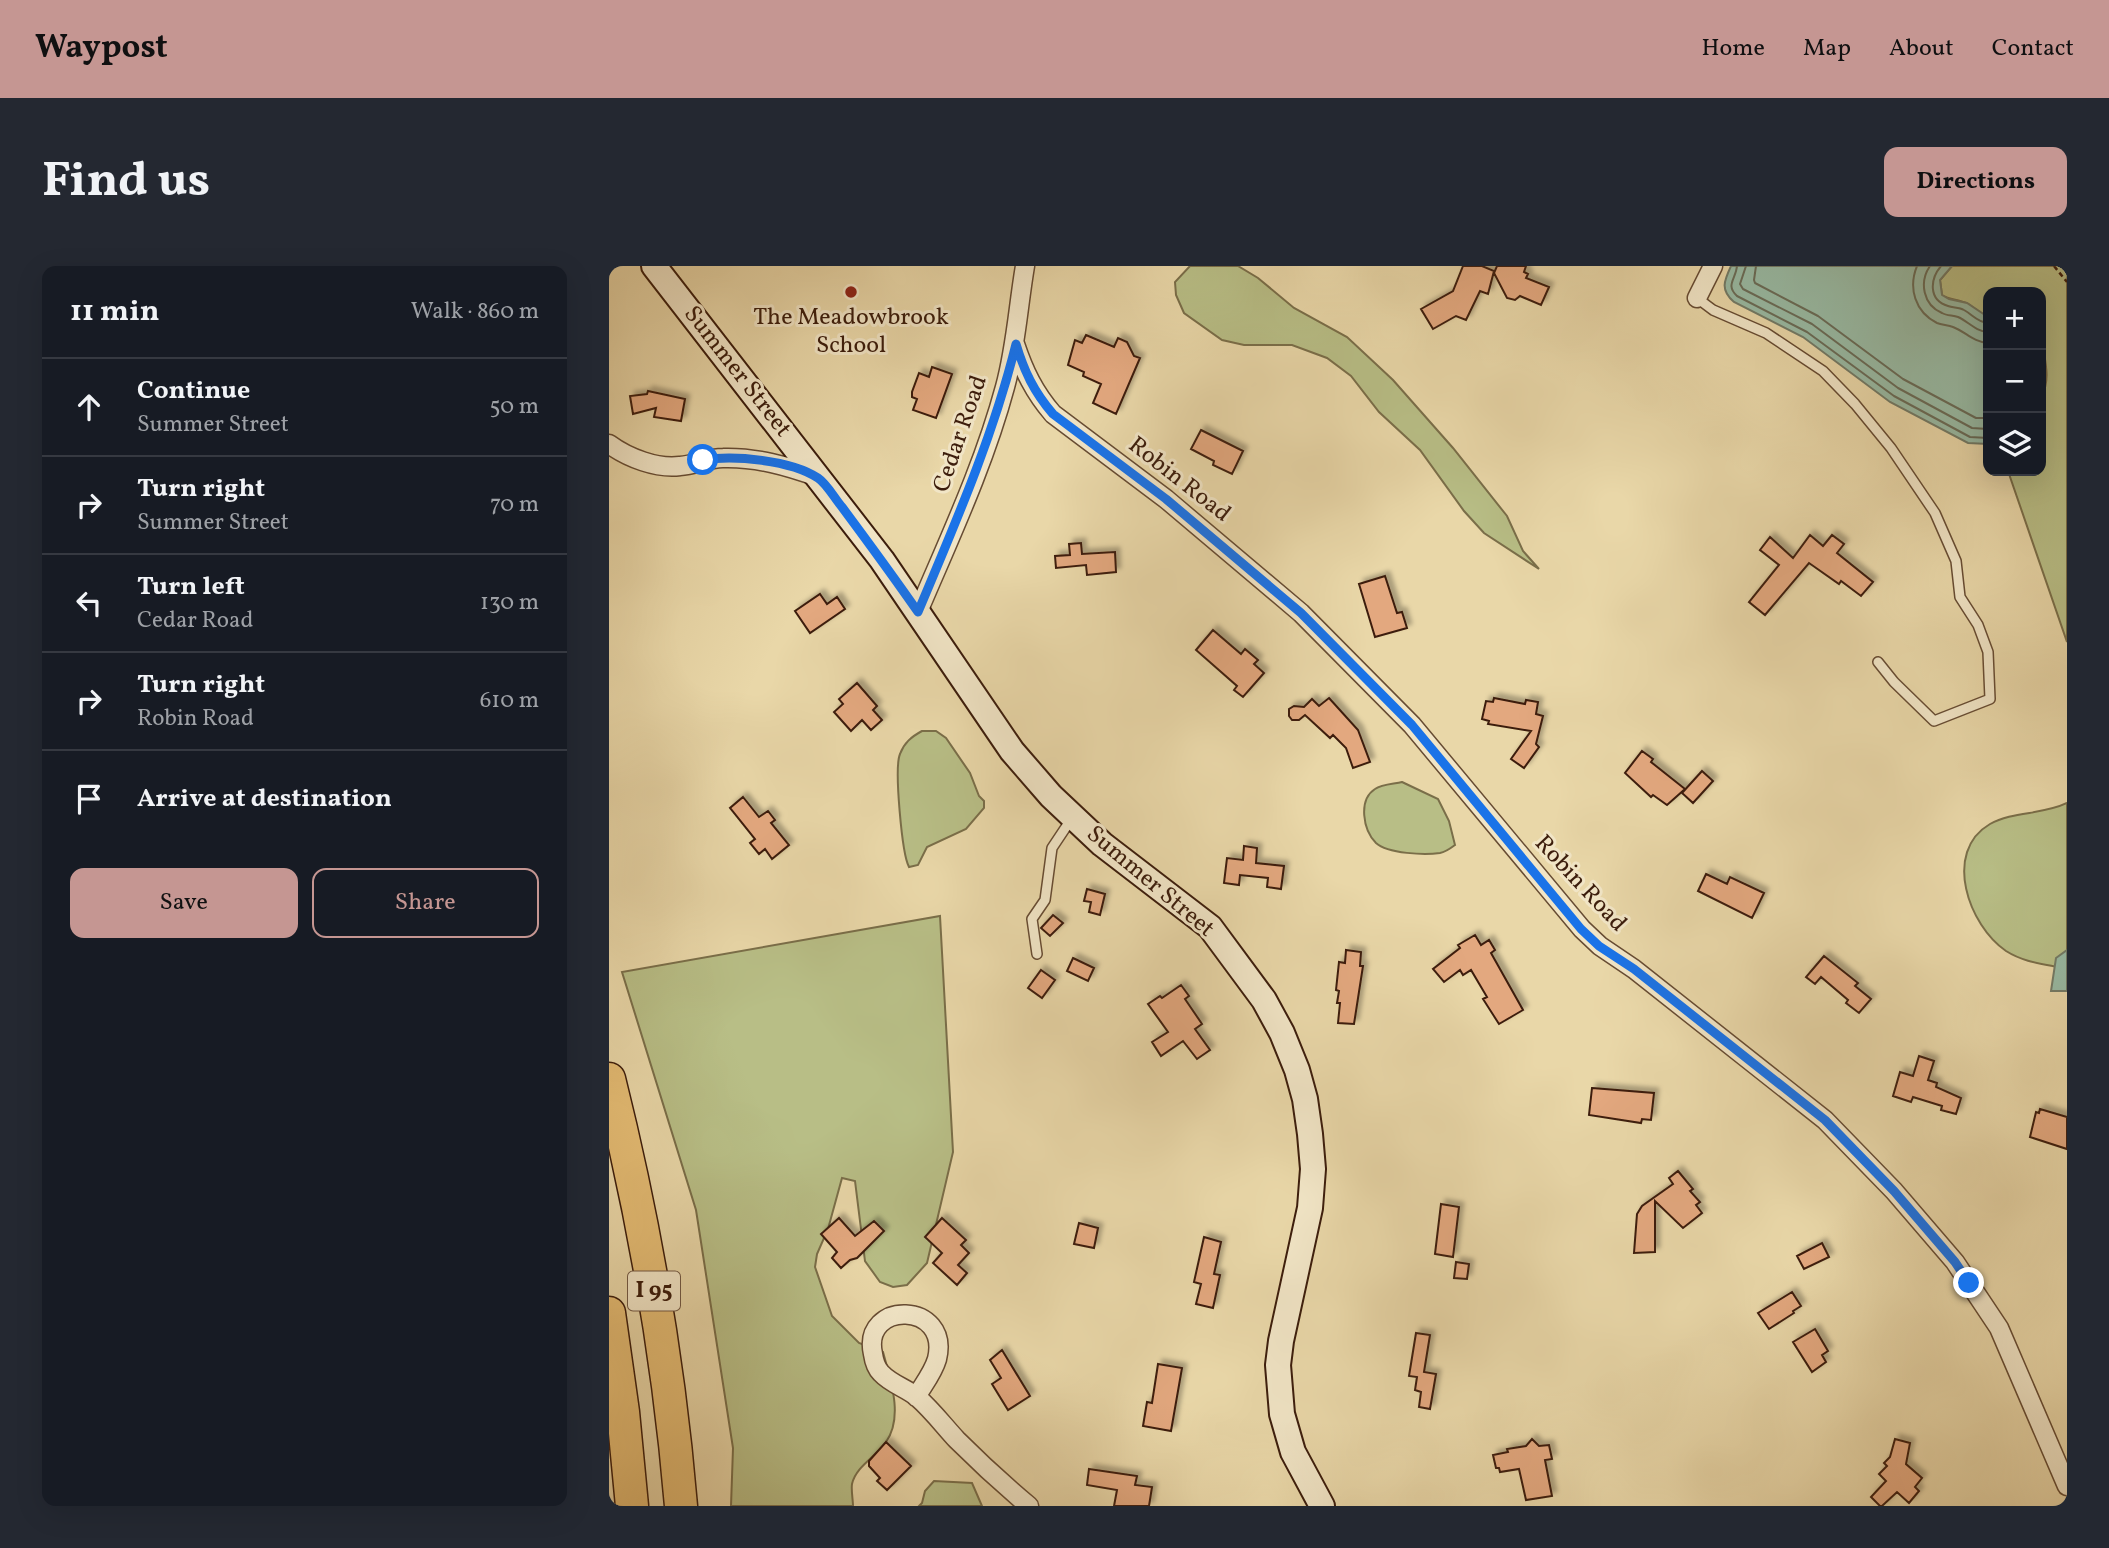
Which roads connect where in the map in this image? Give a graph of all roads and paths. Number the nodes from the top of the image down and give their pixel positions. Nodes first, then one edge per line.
1 (654, 266) edge
2 (1025, 266) edge
3 (1713, 266) edge
4 (2054, 266) edge
5 (2067, 282) edge
6 (1696, 298) joint
7 (1016, 344) junction
8 (609, 444) edge
9 (820, 478) junction
10 (918, 612) junction
11 (1878, 662) dead end
12 (1073, 816) junction
13 (1037, 954) dead end
14 (609, 1079) edge
15 (609, 1313) edge
16 (916, 1397) junction
17 (2059, 1450) edge
18 (2067, 1486) edge
19 (632, 1506) edge
20 (681, 1506) edge
21 (1029, 1506) edge
22 (1321, 1506) edge

1 - 9 street, Summer Street
2 - 7 street, Cedar Road
3 - 6 street
4 - 5 path
6 - 11 lane
7 - 10 street, Cedar Road
7 - 17 street, Robin Road
8 - 9 street, Summer Street
9 - 10 street, Summer Street
10 - 12 street, Summer Street
12 - 13 lane
12 - 22 street, Summer Street
14 - 20 highway, I 95
15 - 19 highway, I 95
16 - 16 street
16 - 21 street
17 - 18 street, Robin Road

